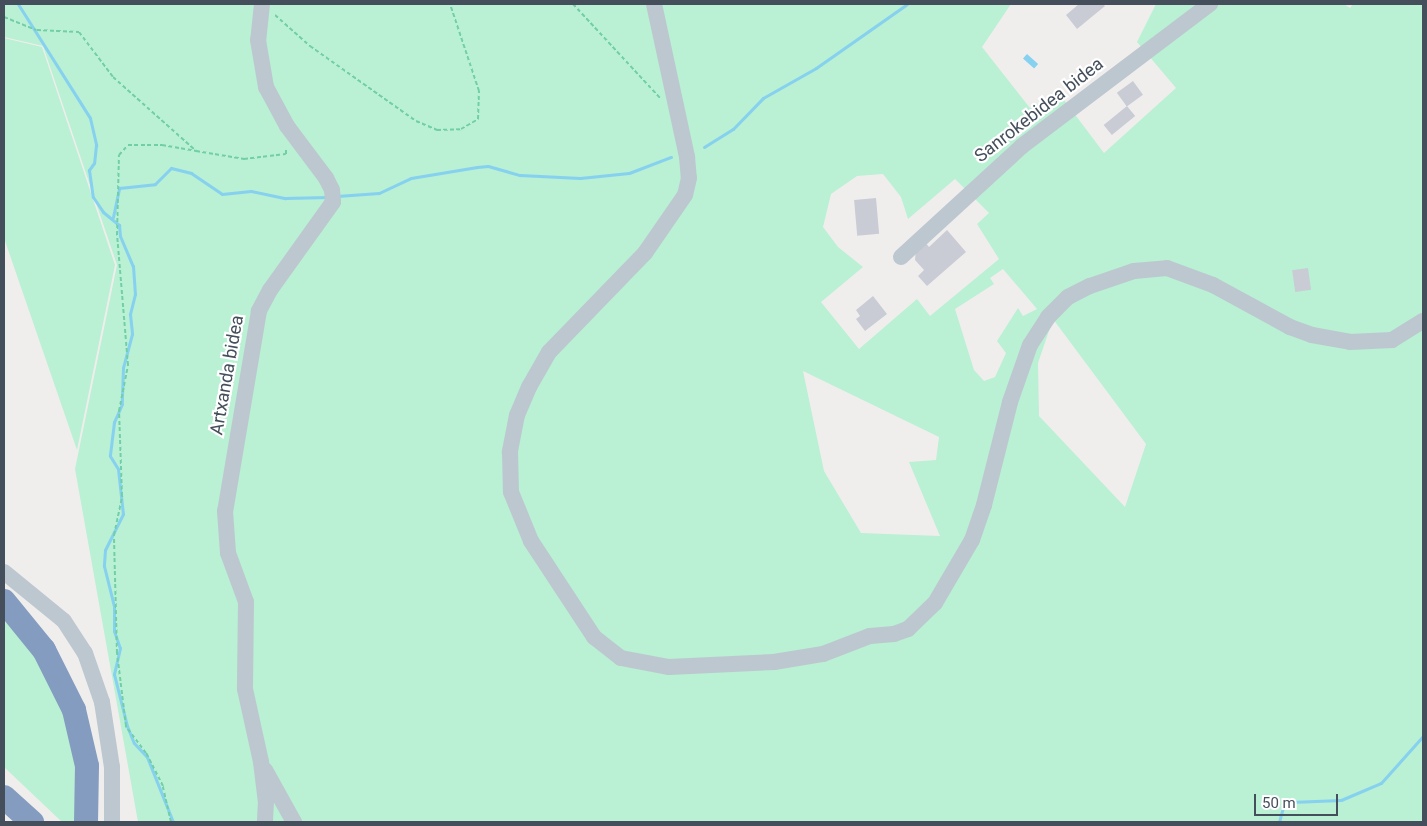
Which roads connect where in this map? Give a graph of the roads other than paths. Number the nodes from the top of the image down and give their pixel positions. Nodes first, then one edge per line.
1 (654, 4) edge
2 (1210, 4) edge
3 (265, 7) edge
4 (901, 257) dead end
5 (1423, 320) edge
6 (4, 572) edge
7 (4, 601) edge
8 (4, 612) edge
9 (25, 624) junction
10 (261, 762) junction
11 (4, 797) edge
12 (32, 822) edge
13 (86, 822) edge
14 (112, 822) edge
15 (265, 822) edge
16 (294, 822) edge

1 - 5 street
2 - 4 street, Sanrokebidea bidea
3 - 10 street, Artxanda bidea
6 - 14 street
7 - 9 highway
8 - 9 highway
9 - 13 highway
10 - 15 street, Artxanda bidea
10 - 16 street, Artxanda bidea
11 - 12 highway

